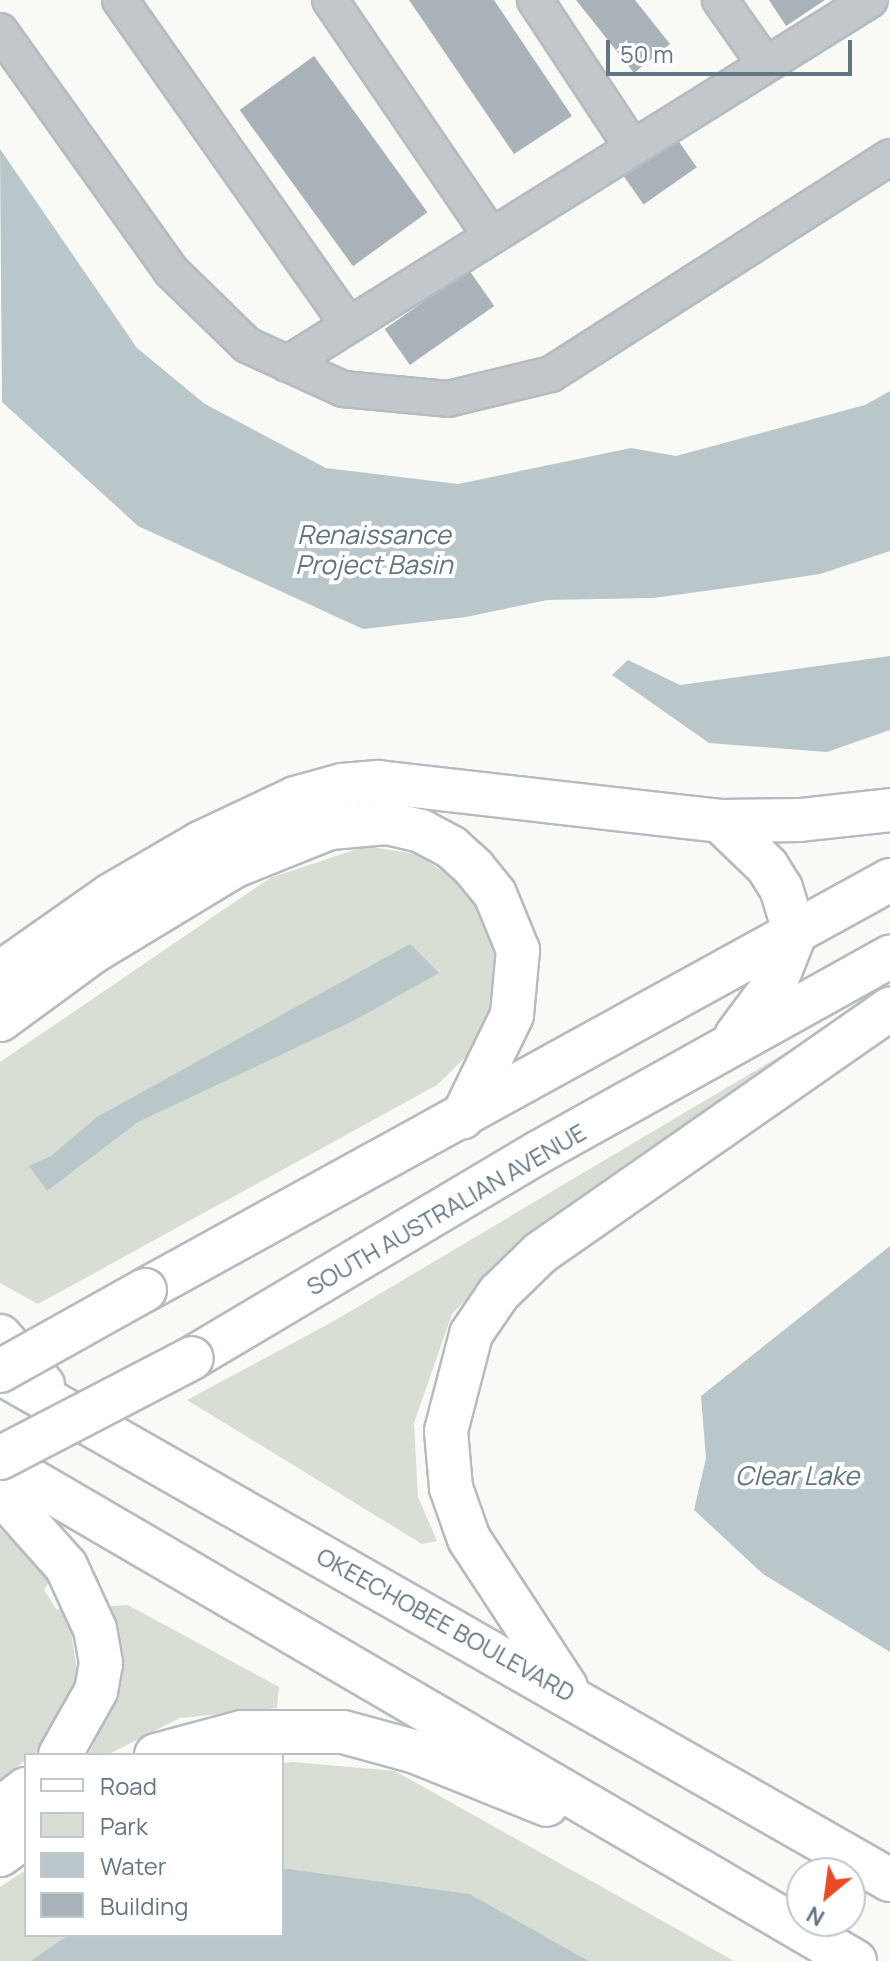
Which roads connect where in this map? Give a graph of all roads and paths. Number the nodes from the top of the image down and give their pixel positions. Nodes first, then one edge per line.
1 (120, 0) edge
2 (330, 0) edge
3 (535, 0) edge
4 (720, 0) edge
5 (870, 0) edge
6 (0, 31) edge
7 (765, 64) junction
8 (632, 147) junction
9 (890, 157) edge
10 (491, 236) junction
11 (348, 325) junction
12 (287, 364) junction
13 (890, 810) edge
14 (720, 821) junction
15 (890, 880) edge
16 (795, 934) junction
17 (890, 957) edge
18 (0, 973) edge
19 (890, 1009) edge
20 (0, 1020) edge
21 (726, 1049) junction
22 (462, 1118) junction
23 (0, 1336) edge
24 (0, 1372) edge
25 (66, 1409) junction
26 (0, 1460) edge
27 (0, 1492) edge
28 (571, 1694) junction
29 (61, 1753) edge
30 (163, 1753) edge
31 (24, 1791) edge
32 (0, 1809) edge
33 (24, 1837) edge
34 (0, 1855) edge
35 (685, 1861) junction
36 (890, 1880) edge
37 (855, 1961) edge

1 - 11 lane
2 - 10 lane
3 - 8 lane
4 - 7 lane
5 - 7 lane
6 - 12 lane
7 - 8 lane
8 - 10 lane
9 - 12 lane
10 - 11 lane
11 - 12 lane
13 - 14 main road
14 - 16 main road
14 - 18 main road
15 - 16 main road
16 - 21 main road
16 - 22 main road
17 - 21 main road, SOUTH AUSTRALIAN AVENUE
19 - 28 main road
20 - 22 main road
21 - 26 main road, SOUTH AUSTRALIAN AVENUE, bridge
22 - 24 main road, bridge
23 - 25 main road
24 - 25 main road, OKEECHOBEE BOULEVARD
25 - 28 main road, OKEECHOBEE BOULEVARD
26 - 35 main road
27 - 29 main road
28 - 36 main road, OKEECHOBEE BOULEVARD
30 - 35 main road
31 - 32 main road
33 - 34 main road
35 - 37 main road

